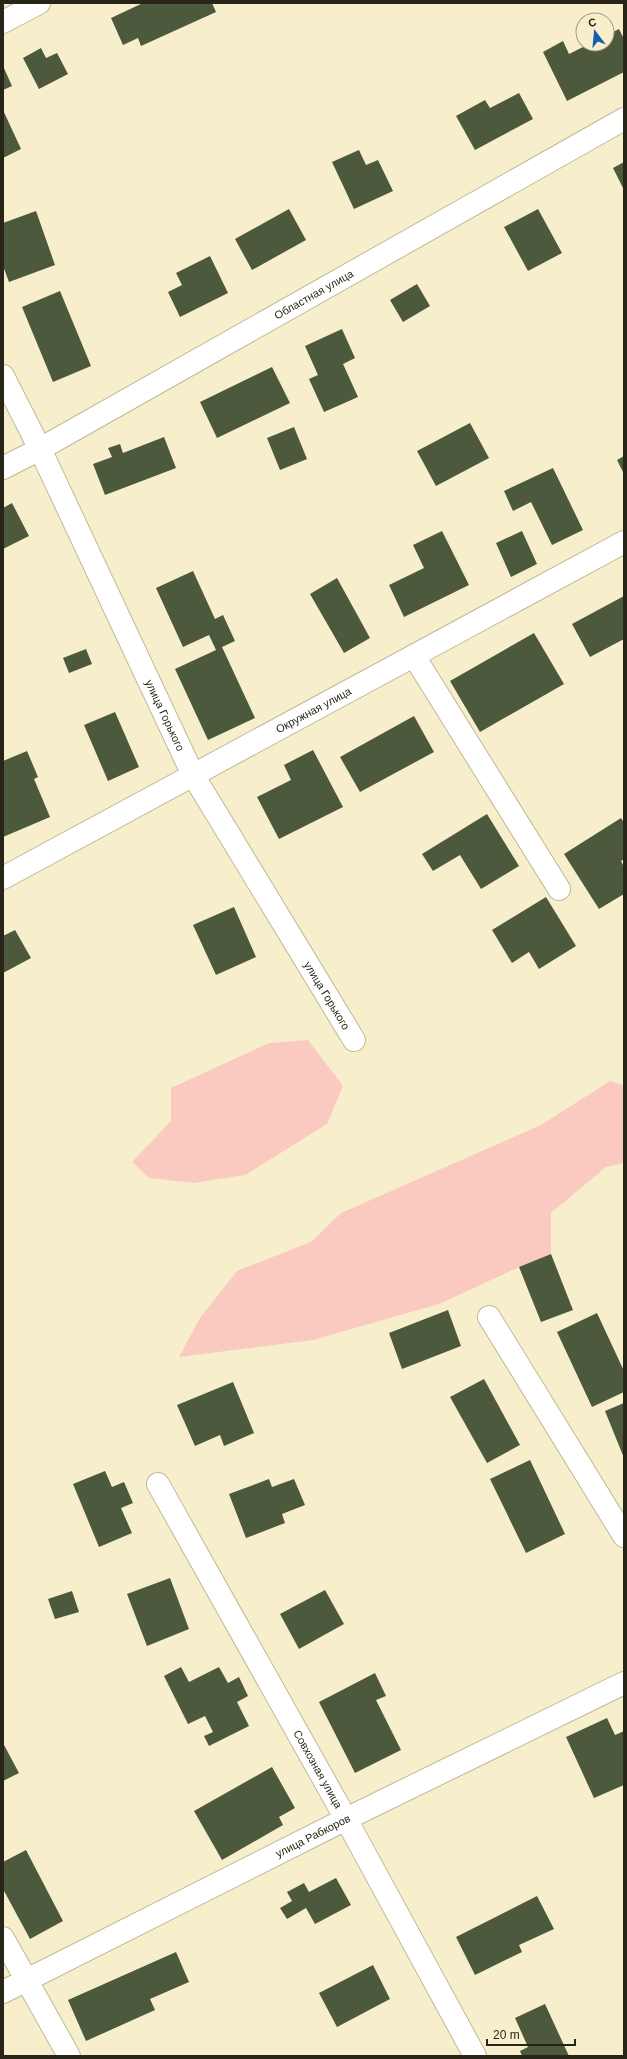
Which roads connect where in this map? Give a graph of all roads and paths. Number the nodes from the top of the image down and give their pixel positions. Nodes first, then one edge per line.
1 (39, 3) edge
2 (3, 22) edge
3 (624, 120) edge
4 (3, 376) edge
5 (40, 449) junction
6 (3, 468) edge
7 (624, 542) edge
8 (414, 656) junction
9 (193, 775) junction
10 (3, 878) edge
11 (559, 889) dead end
12 (354, 1040) dead end
13 (489, 1316) dead end
14 (158, 1484) dead end
15 (624, 1536) edge
16 (624, 1683) edge
17 (346, 1819) junction
18 (3, 1938) edge
19 (26, 1979) junction
20 (3, 1992) edge
21 (69, 2056) edge
22 (475, 2056) edge

1 - 2 street
3 - 5 street, Областная улица
4 - 5 street, улица Горького
5 - 6 street, Областная улица
5 - 9 street, улица Горького
7 - 8 street, Окружная улица
8 - 9 street, Окружная улица
8 - 11 street
9 - 10 street, Окружная улица
9 - 12 street, улица Горького
13 - 15 street
14 - 17 street, Совхозная улица
16 - 17 street, улица Рабкоров
17 - 19 street, улица Рабкоров
17 - 22 street, Совхозная улица
18 - 19 street
19 - 20 street, улица Рабкоров
19 - 21 street

